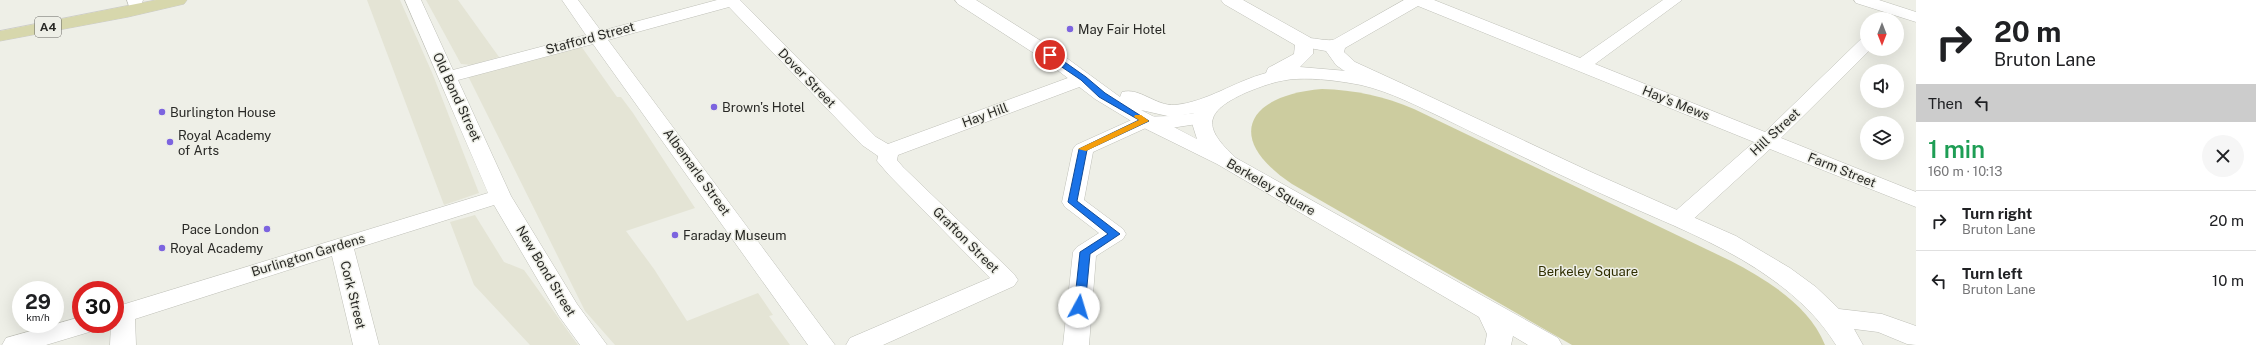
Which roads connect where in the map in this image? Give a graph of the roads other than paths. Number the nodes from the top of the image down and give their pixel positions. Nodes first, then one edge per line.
1 (413, 0) edge
2 (570, 0) edge
3 (731, 0) edge
4 (964, 0) edge
5 (1230, 0) edge
6 (1417, 0) edge
7 (1674, 0) edge
8 (1862, 0) edge
9 (135, 1) edge
10 (172, 1) edge
11 (1900, 10) edge
12 (1916, 17) edge
13 (0, 26) edge
14 (0, 36) edge
15 (598, 36) junction
16 (1304, 42) junction
17 (1336, 44) junction
18 (1860, 49) edge
19 (1583, 65) junction
20 (448, 77) junction
21 (1084, 78) junction
22 (1263, 78) junction
23 (1396, 88) junction
24 (1216, 99) junction
25 (1203, 118) junction
26 (1145, 121) junction
27 (1768, 140) junction
28 (886, 152) junction
29 (1228, 163) junction
30 (500, 196) junction
31 (1916, 200) edge
32 (1680, 219) junction
33 (341, 245) junction
34 (1489, 311) junction
35 (124, 312) edge
36 (1832, 318) junction
37 (72, 328) edge
38 (121, 333) edge
39 (1916, 337) edge
40 (15, 345) edge
41 (123, 345) edge
42 (366, 345) edge
43 (594, 345) edge
44 (822, 345) edge
45 (859, 345) edge
46 (1076, 345) edge
47 (1498, 345) edge
48 (1549, 345) edge
49 (1850, 345) edge

1 - 20 street, Old Bond Street
2 - 15 street, Albemarle Street
3 - 15 street, Stafford Street
3 - 28 street, Dover Street
4 - 21 street
5 - 16 street
6 - 17 street
6 - 19 street, Hay's Mews
7 - 19 street
8 - 11 street
9 - 10 main road, A4
9 - 13 main road, A4
10 - 14 main road, A4
11 - 12 street
15 - 20 street, Stafford Street
15 - 44 street, Albemarle Street
16 - 17 street
16 - 22 street
17 - 23 street
18 - 27 street, Hill Street
19 - 27 street, Hay's Mews
20 - 30 street, Old Bond Street
21 - 24 street
21 - 26 street
21 - 28 street, Hay Hill
22 - 23 street
22 - 24 street
23 - 32 street
24 - 25 street
25 - 26 street
25 - 29 street, Berkeley Square
26 - 29 street
26 - 46 street
27 - 31 street, Farm Street
27 - 32 street, Hill Street
28 - 45 street, Grafton Street
29 - 34 street, Berkeley Square
30 - 33 street, Burlington Gardens
30 - 43 street, New Bond Street
32 - 36 street
33 - 35 street, Burlington Gardens
33 - 42 street, Cork Street
34 - 47 street
34 - 48 street, Berkeley Square
36 - 39 street
36 - 49 street
37 - 40 street
38 - 41 street

